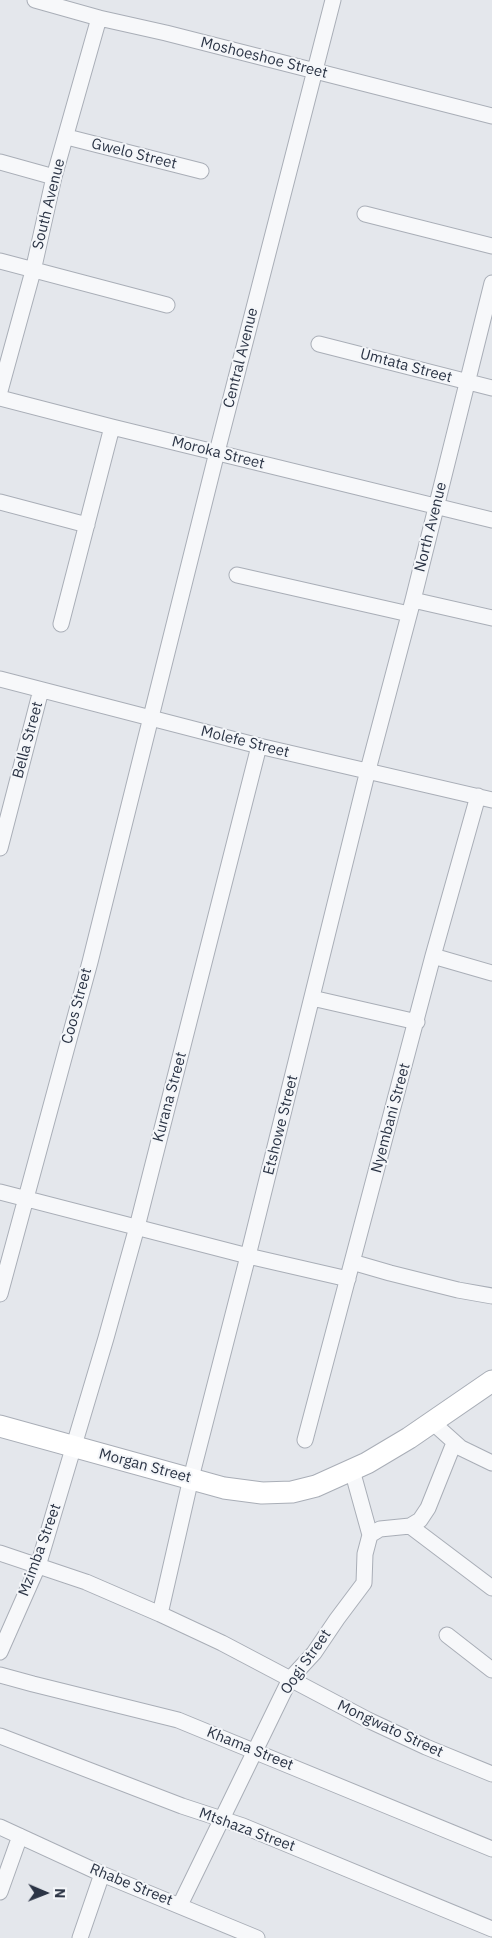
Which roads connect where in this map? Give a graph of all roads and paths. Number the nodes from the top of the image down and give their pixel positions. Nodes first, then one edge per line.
1 (35, 0) edge
2 (333, 0) edge
3 (99, 18) junction
4 (314, 72) junction
5 (492, 116) edge
6 (67, 137) junction
7 (0, 162) edge
8 (201, 171) dead end
9 (54, 177) junction
10 (365, 214) dead end
11 (492, 246) edge
12 (0, 261) edge
13 (32, 271) junction
14 (492, 285) edge
15 (167, 305) dead end
16 (319, 344) dead end
17 (467, 382) junction
18 (492, 388) edge
19 (0, 391) edge
20 (0, 398) edge
21 (112, 428) junction
22 (217, 452) junction
23 (0, 502) edge
24 (436, 508) junction
25 (492, 520) edge
26 (87, 524) junction
27 (237, 575) dead end
28 (411, 607) junction
29 (492, 618) edge
30 (61, 624) dead end
31 (0, 679) edge
32 (41, 690) junction
33 (150, 717) junction
34 (259, 746) junction
35 (368, 770) junction
36 (485, 798) edge
37 (0, 848) edge
38 (433, 956) junction
39 (492, 973) edge
40 (312, 998) junction
41 (417, 1022) junction
42 (0, 1192) edge
43 (25, 1198) junction
44 (137, 1227) junction
45 (248, 1256) junction
46 (352, 1262) junction
47 (348, 1279) junction
48 (0, 1294) edge
49 (492, 1296) edge
50 (492, 1381) edge
51 (432, 1422) junction
52 (0, 1426) edge
53 (305, 1440) dead end
54 (454, 1443) junction
55 (75, 1446) junction
56 (492, 1462) edge
57 (352, 1470) junction
58 (191, 1478) junction
59 (410, 1526) junction
60 (370, 1535) junction
61 (0, 1553) edge
62 (38, 1566) junction
63 (492, 1588) edge
64 (160, 1614) junction
65 (446, 1635) dead end
66 (0, 1652) edge
67 (492, 1670) edge
68 (0, 1674) edge
69 (290, 1679) junction
70 (0, 1736) edge
71 (254, 1750) junction
72 (492, 1774) edge
73 (222, 1820) junction
74 (0, 1826) edge
75 (20, 1836) junction
76 (492, 1849) edge
77 (102, 1874) junction
78 (0, 1892) edge
79 (180, 1905) junction
80 (492, 1929) edge
81 (80, 1938) edge
82 (257, 1938) edge

1 - 3 street, Moshoeshoe Street
2 - 4 street, Central Avenue
3 - 4 street, Moshoeshoe Street
3 - 6 street, South Avenue
4 - 5 street, Moshoeshoe Street
4 - 22 street, Central Avenue
6 - 8 street, Gwelo Street
6 - 9 street, South Avenue
7 - 9 street
9 - 13 street, South Avenue
10 - 11 street
12 - 13 street
13 - 15 street
13 - 19 street, South Avenue
14 - 17 street, North Avenue
16 - 17 street, Umtata Street
17 - 18 street, Umtata Street
17 - 24 street, North Avenue
20 - 21 street, Moroka Street
21 - 22 street, Moroka Street
21 - 26 street
22 - 24 street, Moroka Street
22 - 33 street, Central Avenue
23 - 26 street
24 - 25 street, Moroka Street
24 - 28 street, North Avenue
26 - 30 street
27 - 28 street
28 - 29 street
28 - 35 street, North Avenue
31 - 32 street, Molefe Street
32 - 33 street, Molefe Street
32 - 37 street, Bella Street
33 - 34 street, Molefe Street
33 - 43 street, Coos Street
34 - 35 street, Molefe Street
34 - 44 street, Kurana Street
35 - 36 street, Molefe Street
35 - 40 street, Etshowe Street
36 - 38 street, Nyembani Street
38 - 39 street
38 - 41 street, Nyembani Street
40 - 41 street
40 - 45 street, Etshowe Street
41 - 46 street, Nyembani Street
42 - 43 street
43 - 44 street
43 - 48 street, Coos Street
44 - 45 street
44 - 55 street, Kurana Street
45 - 47 street
45 - 58 street, Etshowe Street
46 - 47 street, Nyembani Street
46 - 49 street
47 - 53 street, Nyembani Street
50 - 51 street, Morgan Street
51 - 54 street
51 - 57 street, Morgan Street
52 - 55 street, Morgan Street
54 - 56 street
54 - 59 street
55 - 58 street, Morgan Street
55 - 62 street, Mzimba Street
57 - 58 street, Morgan Street
57 - 60 street, Oogi Street
58 - 64 street, Etshowe Street
59 - 60 street
59 - 63 street
60 - 69 street, Oogi Street
61 - 62 street, Mongwato Street
62 - 64 street, Mongwato Street
62 - 66 street, Mzimba Street
64 - 69 street, Mongwato Street
65 - 67 street
68 - 71 street, Khama Street
69 - 71 street, Oogi Street
69 - 72 street, Mongwato Street
70 - 73 street, Mtshaza Street
71 - 73 street, Oogi Street
71 - 76 street, Khama Street
73 - 79 street, Oogi Street
73 - 80 street, Mtshaza Street
74 - 75 street, Rhabe Street
75 - 77 street, Rhabe Street
75 - 78 street
77 - 79 street, Rhabe Street
77 - 81 street
79 - 82 street, Rhabe Street

